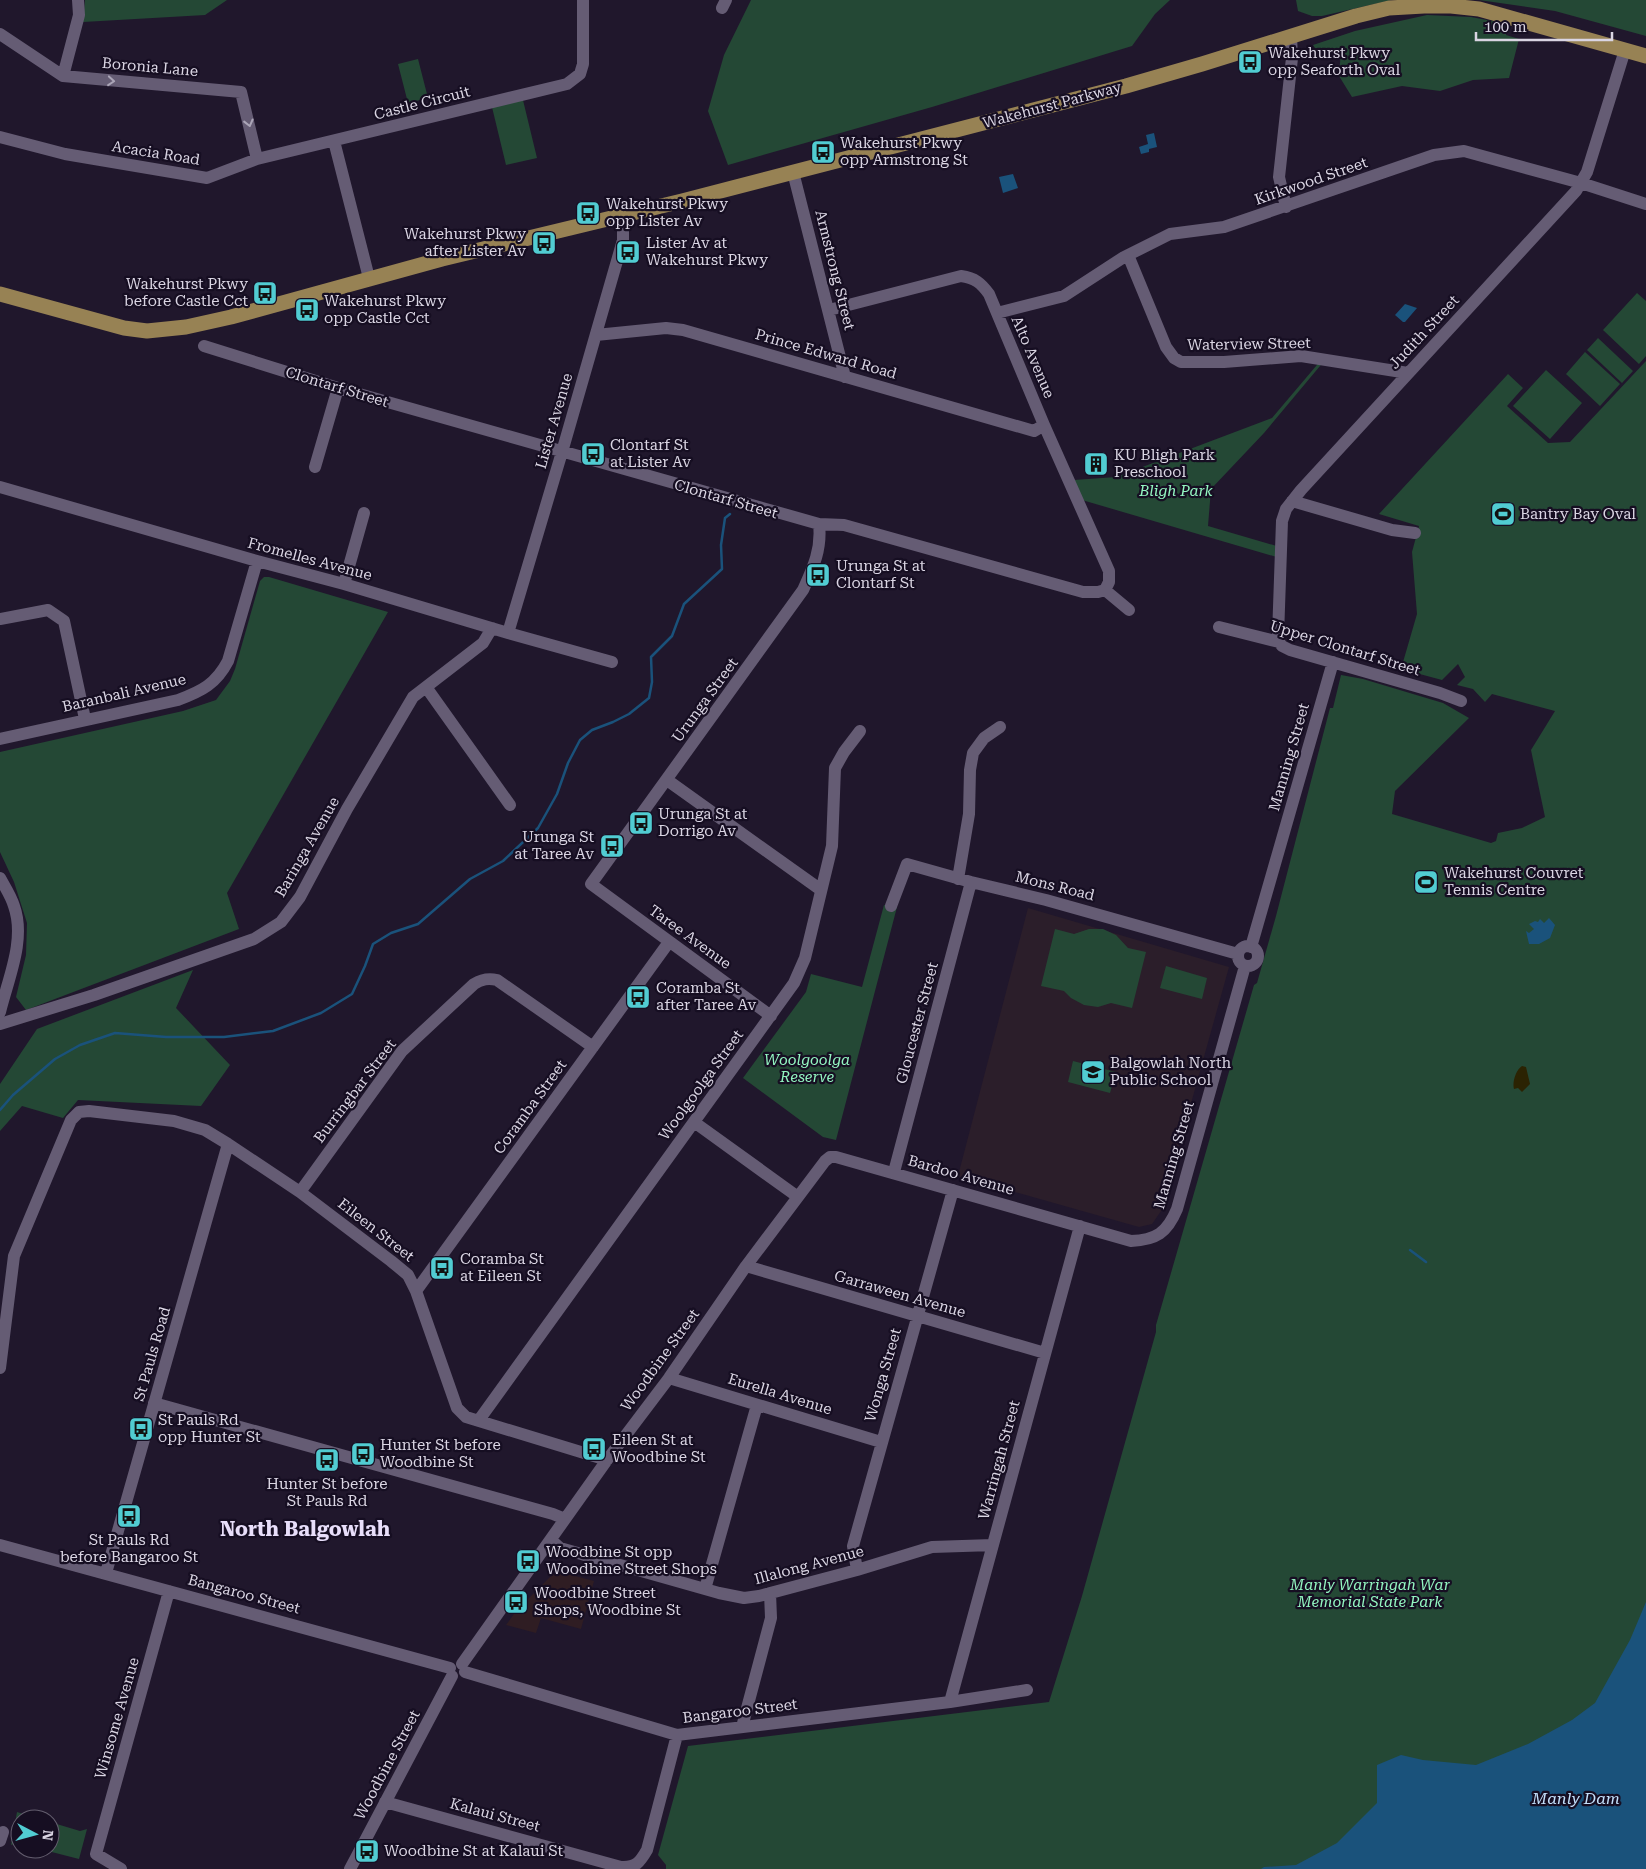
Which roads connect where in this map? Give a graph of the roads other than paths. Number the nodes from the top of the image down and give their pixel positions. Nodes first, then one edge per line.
1 (78, 0) edge
2 (583, 0) edge
3 (0, 34) edge
4 (1291, 36) junction
5 (1625, 50) junction
6 (1646, 56) edge
7 (63, 76) junction
8 (0, 137) edge
9 (334, 141) junction
10 (258, 159) junction
11 (793, 172) junction
12 (1581, 183) junction
13 (1646, 204) edge
14 (1286, 207) junction
15 (623, 215) junction
16 (1128, 255) junction
17 (369, 278) junction
18 (0, 294) edge
19 (829, 310) junction
20 (997, 313) junction
21 (596, 335) junction
22 (204, 346) dead end
23 (1408, 373) junction
24 (845, 377) junction
25 (338, 388) junction
26 (1044, 425) junction
27 (562, 452) junction
28 (315, 467) dead end
29 (0, 487) edge
30 (1292, 501) junction
31 (364, 513) dead end
32 (818, 524) junction
33 (1415, 533) dead end
34 (257, 562) junction
35 (344, 584) junction
36 (1105, 590) junction
37 (1129, 610) dead end
38 (0, 619) edge
39 (1219, 627) dead end
40 (492, 628) junction
41 (508, 633) junction
42 (1279, 642) junction
43 (612, 662) dead end
44 (1333, 662) junction
45 (426, 687) junction
46 (1461, 701) dead end
47 (85, 719) junction
48 (1000, 727) dead end
49 (860, 731) dead end
50 (0, 739) edge
51 (667, 780) junction
52 (510, 805) dead end
53 (0, 878) edge
54 (958, 879) junction
55 (971, 882) junction
56 (591, 884) joint
57 (822, 890) junction
58 (891, 906) dead end
59 (669, 942) junction
60 (1251, 947) junction
61 (1238, 954) junction
62 (1245, 966) junction
63 (0, 1012) edge
64 (771, 1016) junction
65 (0, 1024) edge
66 (593, 1047) junction
67 (694, 1122) junction
68 (228, 1144) junction
69 (894, 1172) junction
70 (953, 1190) junction
71 (300, 1192) junction
72 (798, 1196) junction
73 (1080, 1226) junction
74 (1130, 1241) joint
75 (746, 1266) junction
76 (416, 1291) junction
77 (916, 1316) junction
78 (1045, 1353) junction
79 (0, 1368) edge
80 (669, 1378) junction
81 (154, 1403) junction
82 (757, 1404) junction
83 (478, 1420) junction
84 (881, 1442) junction
85 (607, 1460) junction
86 (565, 1519) junction
87 (552, 1540) junction
88 (0, 1545) edge
89 (993, 1545) junction
90 (857, 1570) junction
91 (106, 1573) junction
92 (705, 1589) junction
93 (169, 1591) junction
94 (770, 1593) junction
95 (457, 1670) junction
96 (1027, 1690) dead end
97 (950, 1702) junction
98 (742, 1727) junction
99 (677, 1735) junction
100 (385, 1802) junction
101 (121, 1869) edge
102 (350, 1869) edge

1 - 7 street
2 - 9 street, Castle Circuit
3 - 7 street, Boronia Lane
4 - 5 main road, Wakehurst Parkway
4 - 11 main road, Wakehurst Parkway
4 - 14 street
5 - 6 main road, Wakehurst Parkway
5 - 12 street, Judith Street
7 -> 10 street, Boronia Lane
8 - 10 street, Acacia Road
9 - 10 street, Acacia Road
9 - 17 street
11 - 15 main road, Wakehurst Parkway
11 - 19 street, Armstrong Street
12 - 13 street, Kirkwood Street
12 - 14 street, Kirkwood Street
12 - 23 street, Judith Street
14 - 16 street, Kirkwood Street
15 - 17 main road, Wakehurst Parkway
15 - 21 street, Lister Avenue
16 - 20 street, Kirkwood Street
16 - 23 street, Waterview Street
17 - 18 main road, Wakehurst Parkway
19 - 20 street, Alto Avenue
19 - 24 street, Armstrong Street
20 - 26 street, Alto Avenue
21 - 24 street, Prince Edward Road
21 - 27 street, Lister Avenue
22 - 25 street, Clontarf Street
23 - 30 street, Judith Street
24 - 26 street, Prince Edward Road
25 - 27 street, Clontarf Street
25 - 28 street
26 - 36 street, Alto Avenue
27 - 32 street, Clontarf Street
27 - 41 street, Lister Avenue
29 - 34 street, Fromelles Avenue
30 - 33 street
30 - 42 street, Judith Street
31 - 35 street
32 - 36 street, Clontarf Street
32 - 51 street, Urunga Street
34 - 35 street, Fromelles Avenue
34 - 47 street, Baranbali Avenue
35 - 40 street, Fromelles Avenue
36 - 37 street
38 - 47 street
39 - 42 street, Upper Clontarf Street
40 - 41 street, Fromelles Avenue
40 - 45 street, Baringa Avenue
41 - 43 street, Fromelles Avenue
42 - 44 street, Upper Clontarf Street
44 - 46 street, Upper Clontarf Street
44 - 60 street, Manning Street
45 - 52 street
45 - 65 street, Baringa Avenue
47 - 50 street, Baranbali Avenue
48 - 54 street
49 - 57 street, Woolgoolga Street
51 - 56 street, Urunga Street
51 - 57 street
53 - 63 street
54 - 55 street, Mons Road
54 - 58 street, Mons Road
55 - 61 street, Mons Road
55 - 69 street, Gloucester Street
56 - 59 street, Taree Avenue
57 - 64 street, Woolgoolga Street
59 - 64 street, Taree Avenue
59 - 66 street, Coramba Street
60 - 61 street
60 - 62 street
61 - 62 street
62 - 74 street, Manning Street
64 - 67 street, Woolgoolga Street
66 - 71 street, Burringbar Street
66 - 76 street, Coramba Street
67 - 72 street
67 - 83 street, Woolgoolga Street
68 - 71 street, Eileen Street
68 - 79 street, Eileen Street
68 - 81 street, St Pauls Road
69 - 70 street, Bardoo Avenue
69 - 72 street, Bardoo Avenue
70 - 73 street, Bardoo Avenue
70 - 77 street, Wonga Street
71 - 76 street, Eileen Street
72 - 75 street, Woodbine Street
73 - 74 street, Bardoo Avenue
73 - 78 street, Warringah Street
75 - 77 street, Garraween Avenue
75 - 80 street, Woodbine Street
76 - 83 street, Eileen Street
77 - 78 street, Garraween Avenue
77 - 84 street, Wonga Street
78 - 89 street, Warringah Street
80 - 82 street, Eurella Avenue
80 - 85 street, Woodbine Street
81 - 86 street
81 - 91 street, St Pauls Road
82 - 84 street, Eurella Avenue
82 - 92 street
83 - 85 street, Eileen Street
84 - 90 street, Wonga Street
85 - 86 street, Woodbine Street
86 - 87 street, Woodbine Street
87 - 92 street, Illalong Avenue
87 - 95 street, Woodbine Street
88 - 91 street, Bangaroo Street
89 - 90 street, Illalong Avenue
89 - 97 street, Warringah Street
90 - 94 street, Illalong Avenue
91 - 93 street, Bangaroo Street
92 - 94 street, Illalong Avenue
93 - 95 street, Bangaroo Street
93 - 101 street, Winsome Avenue
94 - 98 street
95 - 99 street, Bangaroo Street
95 - 100 street, Woodbine Street
96 - 97 street, Bangaroo Street
97 - 98 street, Bangaroo Street
98 - 99 street, Bangaroo Street
99 - 100 street, Kalaui Street
100 - 102 street, Woodbine Street

